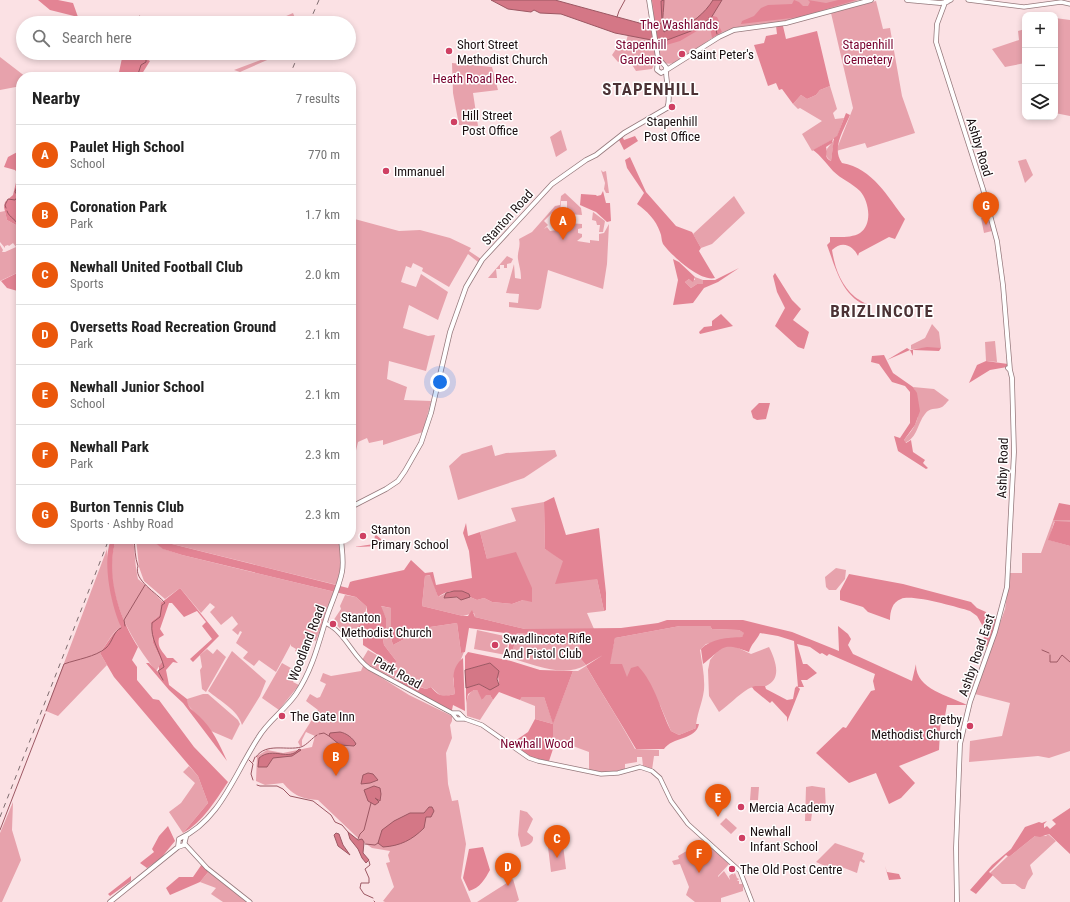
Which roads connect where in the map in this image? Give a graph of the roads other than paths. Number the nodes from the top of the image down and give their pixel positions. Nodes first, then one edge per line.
1 (871, 0) edge
2 (907, 0) edge
3 (948, 0) edge
4 (968, 0) edge
5 (649, 1) edge
6 (938, 3) junction
7 (1070, 4) edge
8 (942, 10) junction
9 (658, 58) junction
10 (664, 65) junction
11 (674, 65) junction
12 (658, 66) junction
13 (665, 71) junction
14 (660, 73) junction
15 (665, 81) junction
16 (356, 505) edge
17 (1010, 510) joint
18 (341, 544) edge
19 (325, 623) junction
20 (182, 842) junction
21 (110, 902) edge
22 (250, 902) edge
23 (752, 902) edge
24 (957, 902) edge

1 - 11 highway
2 - 6 highway
3 - 6 highway
3 - 8 highway, Ashby Road
4 - 7 main road
5 - 9 highway
6 - 8 highway
8 - 17 highway, Ashby Road
9 - 10 highway
9 - 12 highway
10 - 11 highway
10 - 12 highway
10 - 13 highway
11 - 13 highway
12 - 14 highway
13 - 14 highway
13 - 15 highway
14 - 15 highway
15 - 16 highway, Stanton Road
17 - 24 highway, Ashby Road East
18 - 19 highway, Woodland Road
19 - 20 highway, Woodland Road
19 - 23 main road, Park Road
20 - 21 highway
20 - 22 main road

